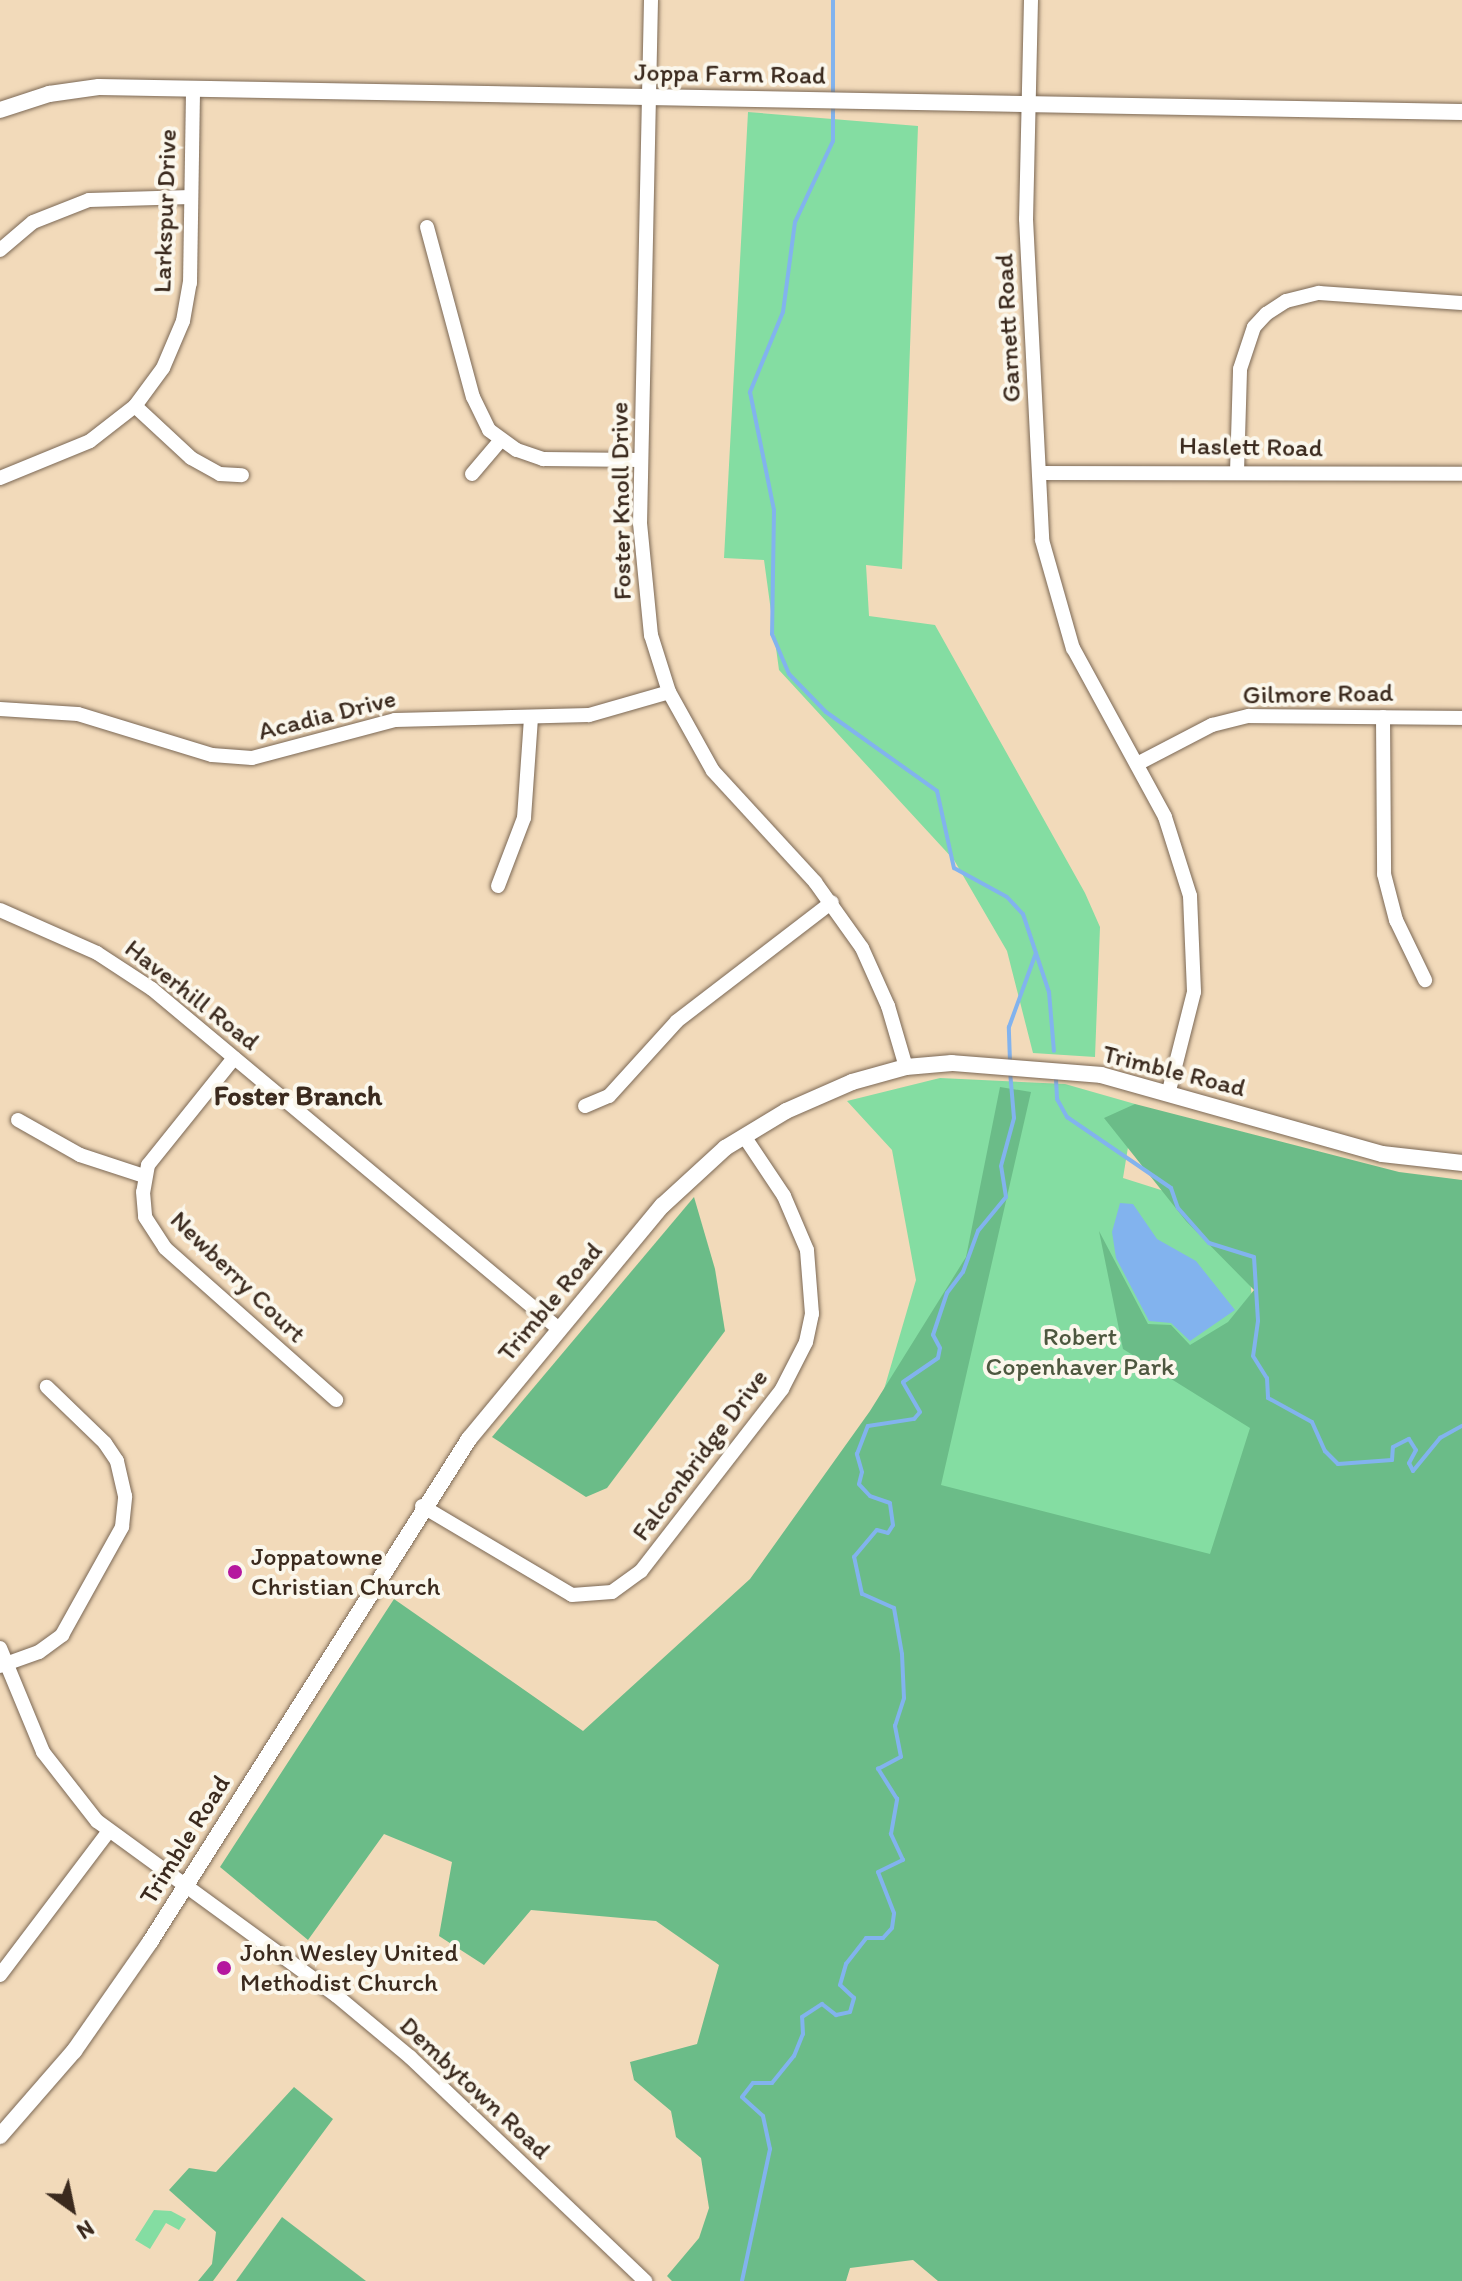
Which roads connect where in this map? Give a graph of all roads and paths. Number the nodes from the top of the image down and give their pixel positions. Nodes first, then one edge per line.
1 (651, 0) edge
2 (1031, 0) edge
3 (193, 88) junction
4 (650, 96) junction
5 (1027, 104) junction
6 (0, 110) edge
7 (1462, 112) edge
8 (191, 197) junction
9 (427, 227) dead end
10 (0, 250) edge
11 (1462, 303) edge
12 (135, 406) junction
13 (500, 441) junction
14 (641, 460) junction
15 (1237, 472) junction
16 (1039, 473) junction
17 (472, 474) dead end
18 (1462, 474) edge
19 (242, 475) dead end
20 (0, 478) edge
21 (669, 692) junction
22 (0, 709) edge
23 (1383, 717) junction
24 (531, 718) junction
25 (1462, 718) edge
26 (1137, 764) junction
27 (498, 886) dead end
28 (832, 902) junction
29 (0, 910) edge
30 (1425, 980) dead end
31 (234, 1058) junction
32 (906, 1067) junction
33 (1169, 1091) junction
34 (585, 1106) dead end
35 (18, 1120) dead end
36 (744, 1136) junction
37 (1462, 1163) edge
38 (144, 1176) junction
39 (559, 1329) junction
40 (47, 1387) dead end
41 (336, 1400) dead end
42 (422, 1506) junction
43 (0, 1648) edge
44 (3, 1665) edge
45 (109, 1831) junction
46 (185, 1884) junction
47 (0, 1975) edge
48 (0, 2136) edge
49 (645, 2281) edge

1 - 4 street, Foster Knoll Drive
2 - 5 street, Garnett Road
3 - 4 street, Joppa Farm Road
3 - 6 street, Joppa Farm Road
3 - 8 street, Larkspur Drive
4 - 5 street, Joppa Farm Road
4 - 14 street, Foster Knoll Drive
5 - 7 street, Joppa Farm Road
5 - 16 street, Garnett Road
8 - 10 street
8 - 12 street, Larkspur Drive
9 - 13 street
11 - 15 street
12 - 19 street
12 - 20 street, Larkspur Drive
13 - 14 street
13 - 17 street
14 - 21 street, Foster Knoll Drive
15 - 16 street, Haslett Road
15 - 18 street, Haslett Road
16 - 26 street, Garnett Road
21 - 24 street, Acadia Drive
21 - 28 street, Foster Knoll Drive
22 - 24 street, Acadia Drive
23 - 25 street, Gilmore Road
23 - 26 street, Gilmore Road
23 - 30 street
24 - 27 street
26 - 33 street, Garnett Road
28 - 32 street, Foster Knoll Drive
28 - 34 street
29 - 31 street, Haverhill Road
31 - 38 street
31 - 39 street, Haverhill Road
32 - 33 street, Trimble Road
32 - 36 street, Trimble Road
33 - 37 street, Trimble Road
35 - 38 street
36 - 39 street, Trimble Road
36 - 42 street, Falconbridge Drive
38 - 41 street, Newberry Court
39 - 42 street, Trimble Road
40 - 44 street
42 - 46 street, Trimble Road
43 - 44 street, Dembytown Road
44 - 45 street, Dembytown Road
45 - 46 street, Dembytown Road
45 - 47 street
46 - 48 street, Trimble Road
46 - 49 street, Dembytown Road

